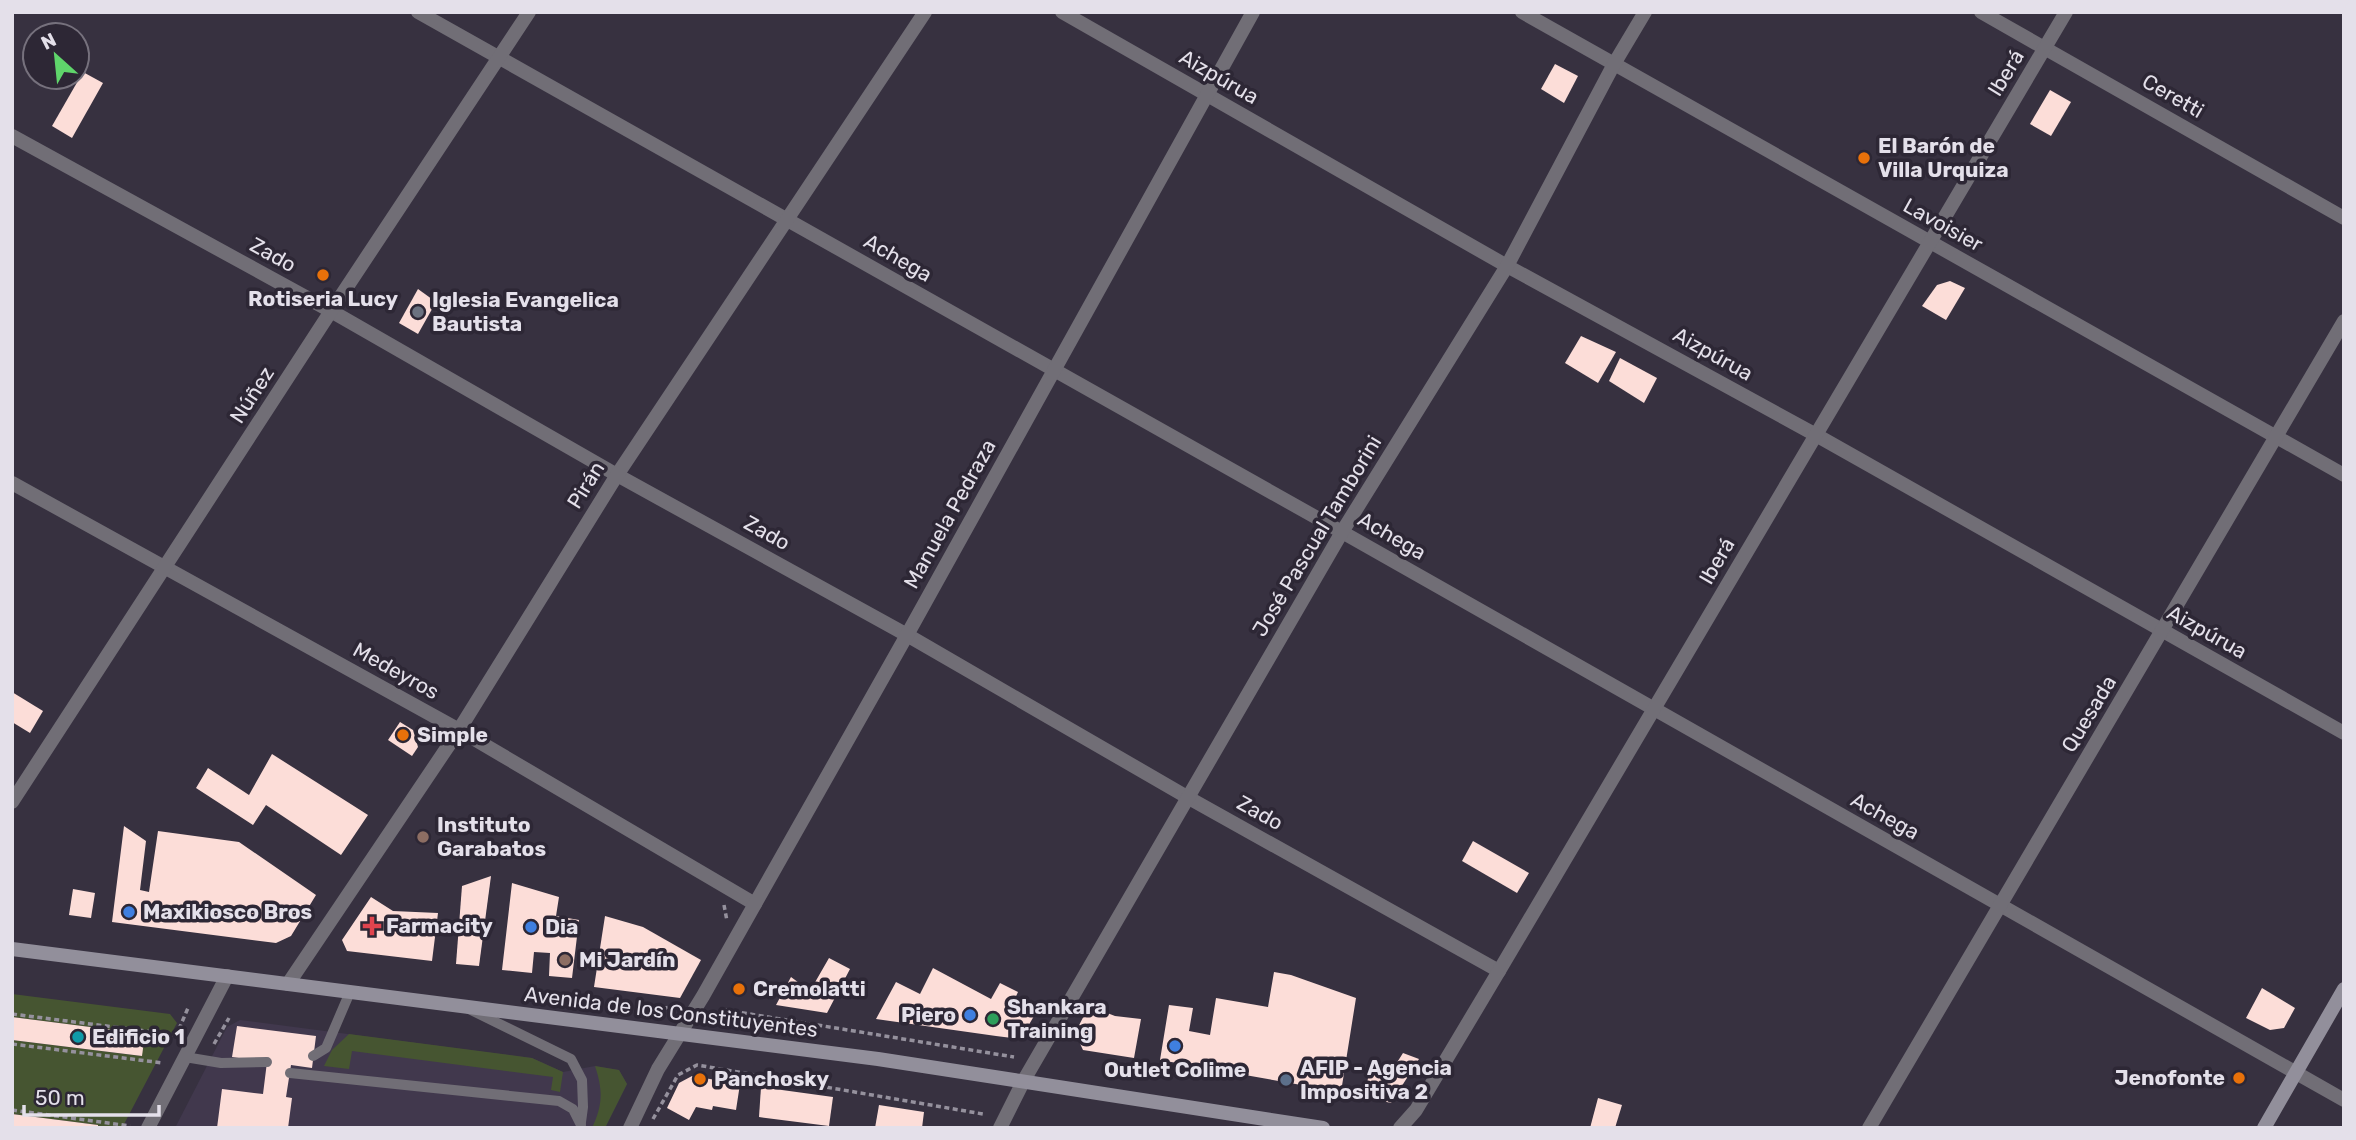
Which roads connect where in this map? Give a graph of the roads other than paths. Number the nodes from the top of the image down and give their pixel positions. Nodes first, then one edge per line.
1 (418, 12) edge
2 (529, 12) edge
3 (925, 12) edge
4 (1062, 12) edge
5 (1253, 12) edge
6 (1522, 12) edge
7 (1645, 12) edge
8 (1981, 12) edge
9 (2067, 12) edge
10 (2046, 48) junction
11 (500, 57) junction
12 (1614, 64) junction
13 (1207, 95) junction
14 (12, 136) edge
15 (2344, 218) edge
16 (788, 219) junction
17 (1929, 241) junction
18 (1507, 266) junction
19 (331, 311) junction
20 (2344, 321) edge
21 (1053, 370) junction
22 (1816, 435) junction
23 (2276, 436) junction
24 (617, 475) junction
25 (2344, 475) edge
26 (12, 483) edge
27 (1342, 532) junction
28 (163, 568) junction
29 (2162, 631) junction
30 (907, 635) junction
31 (1655, 710) junction
32 (459, 730) junction
33 (2344, 733) edge
34 (1187, 797) junction
35 (12, 802) edge
36 (755, 904) junction
37 (1999, 905) junction
38 (12, 948) edge
39 (1499, 971) junction
40 (227, 976) junction
41 (288, 984) junction
42 (2344, 989) edge
43 (350, 992) junction
44 (463, 1007) junction
45 (680, 1034) junction
46 (313, 1056) dead end
47 (185, 1057) junction
48 (267, 1066) dead end
49 (290, 1073) dead end
50 (2296, 1073) junction
51 (1024, 1080) junction
52 (2344, 1100) edge
53 (580, 1127) edge
54 (148, 1128) edge
55 (630, 1128) edge
56 (1000, 1128) edge
57 (1322, 1128) edge
58 (1400, 1128) edge
59 (1869, 1128) edge
60 (2264, 1128) edge

1 - 11 street, Achega
2 - 11 street, Núñez
3 - 16 street, Pirán
4 - 13 street, Aizpúrua
5 - 13 street, Manuela Pedraza
6 - 12 street, Lavoisier
7 - 12 street, José Pascual Tamborini
8 - 10 street, Ceretti
9 - 10 street, Iberá
10 - 15 street, Ceretti
10 - 17 street, Iberá
11 - 16 street, Achega
11 - 19 street, Núñez
12 - 17 street, Lavoisier
12 - 18 street, José Pascual Tamborini
13 - 18 street, Aizpúrua
13 - 21 street, Manuela Pedraza
14 - 19 street, Zado
16 - 21 street, Achega
16 - 24 street, Pirán
17 - 22 street, Iberá
17 - 23 street, Lavoisier
18 - 22 street, Aizpúrua
18 - 27 street, José Pascual Tamborini
19 - 24 street, Zado
19 - 28 street, Núñez
20 - 23 street, Quesada
21 - 27 street, Achega
21 - 30 street, Manuela Pedraza
22 - 29 street, Aizpúrua
22 - 31 street, Iberá
23 - 25 street, Lavoisier
23 - 29 street, Quesada
24 - 30 street, Zado
24 - 32 street, Pirán
26 - 28 street, Medeyros
27 - 31 street, Achega
27 - 34 street, José Pascual Tamborini
28 - 32 street, Medeyros
28 - 35 street, Núñez
29 - 33 street, Aizpúrua
29 - 37 street, Quesada
30 - 34 street, Zado
30 - 36 street, Manuela Pedraza
31 - 37 street, Achega
31 - 39 street, Iberá
32 - 36 street, Medeyros
32 - 41 street, Pirán
34 - 39 street, Zado
34 - 51 street, José Pascual Tamborini
36 - 45 street, Manuela Pedraza
37 - 50 street, Achega
37 - 59 street, Quesada
38 - 40 main road, Avenida de los Constituyentes
39 - 58 street, Iberá
40 - 41 main road, Avenida de los Constituyentes
40 - 47 street
41 - 43 main road, Avenida de los Constituyentes
42 - 50 main road
43 - 44 main road, Avenida de los Constituyentes
43 - 46 lane
44 - 45 main road, Avenida de los Constituyentes
44 - 53 lane
45 - 51 main road, Avenida de los Constituyentes
45 - 55 street, Manuela Pedraza
47 - 48 lane
47 - 54 street
49 - 53 lane
50 - 52 street, Achega
50 - 60 main road
51 - 56 street, José Pascual Tamborini
51 - 57 main road, Avenida de los Constituyentes

